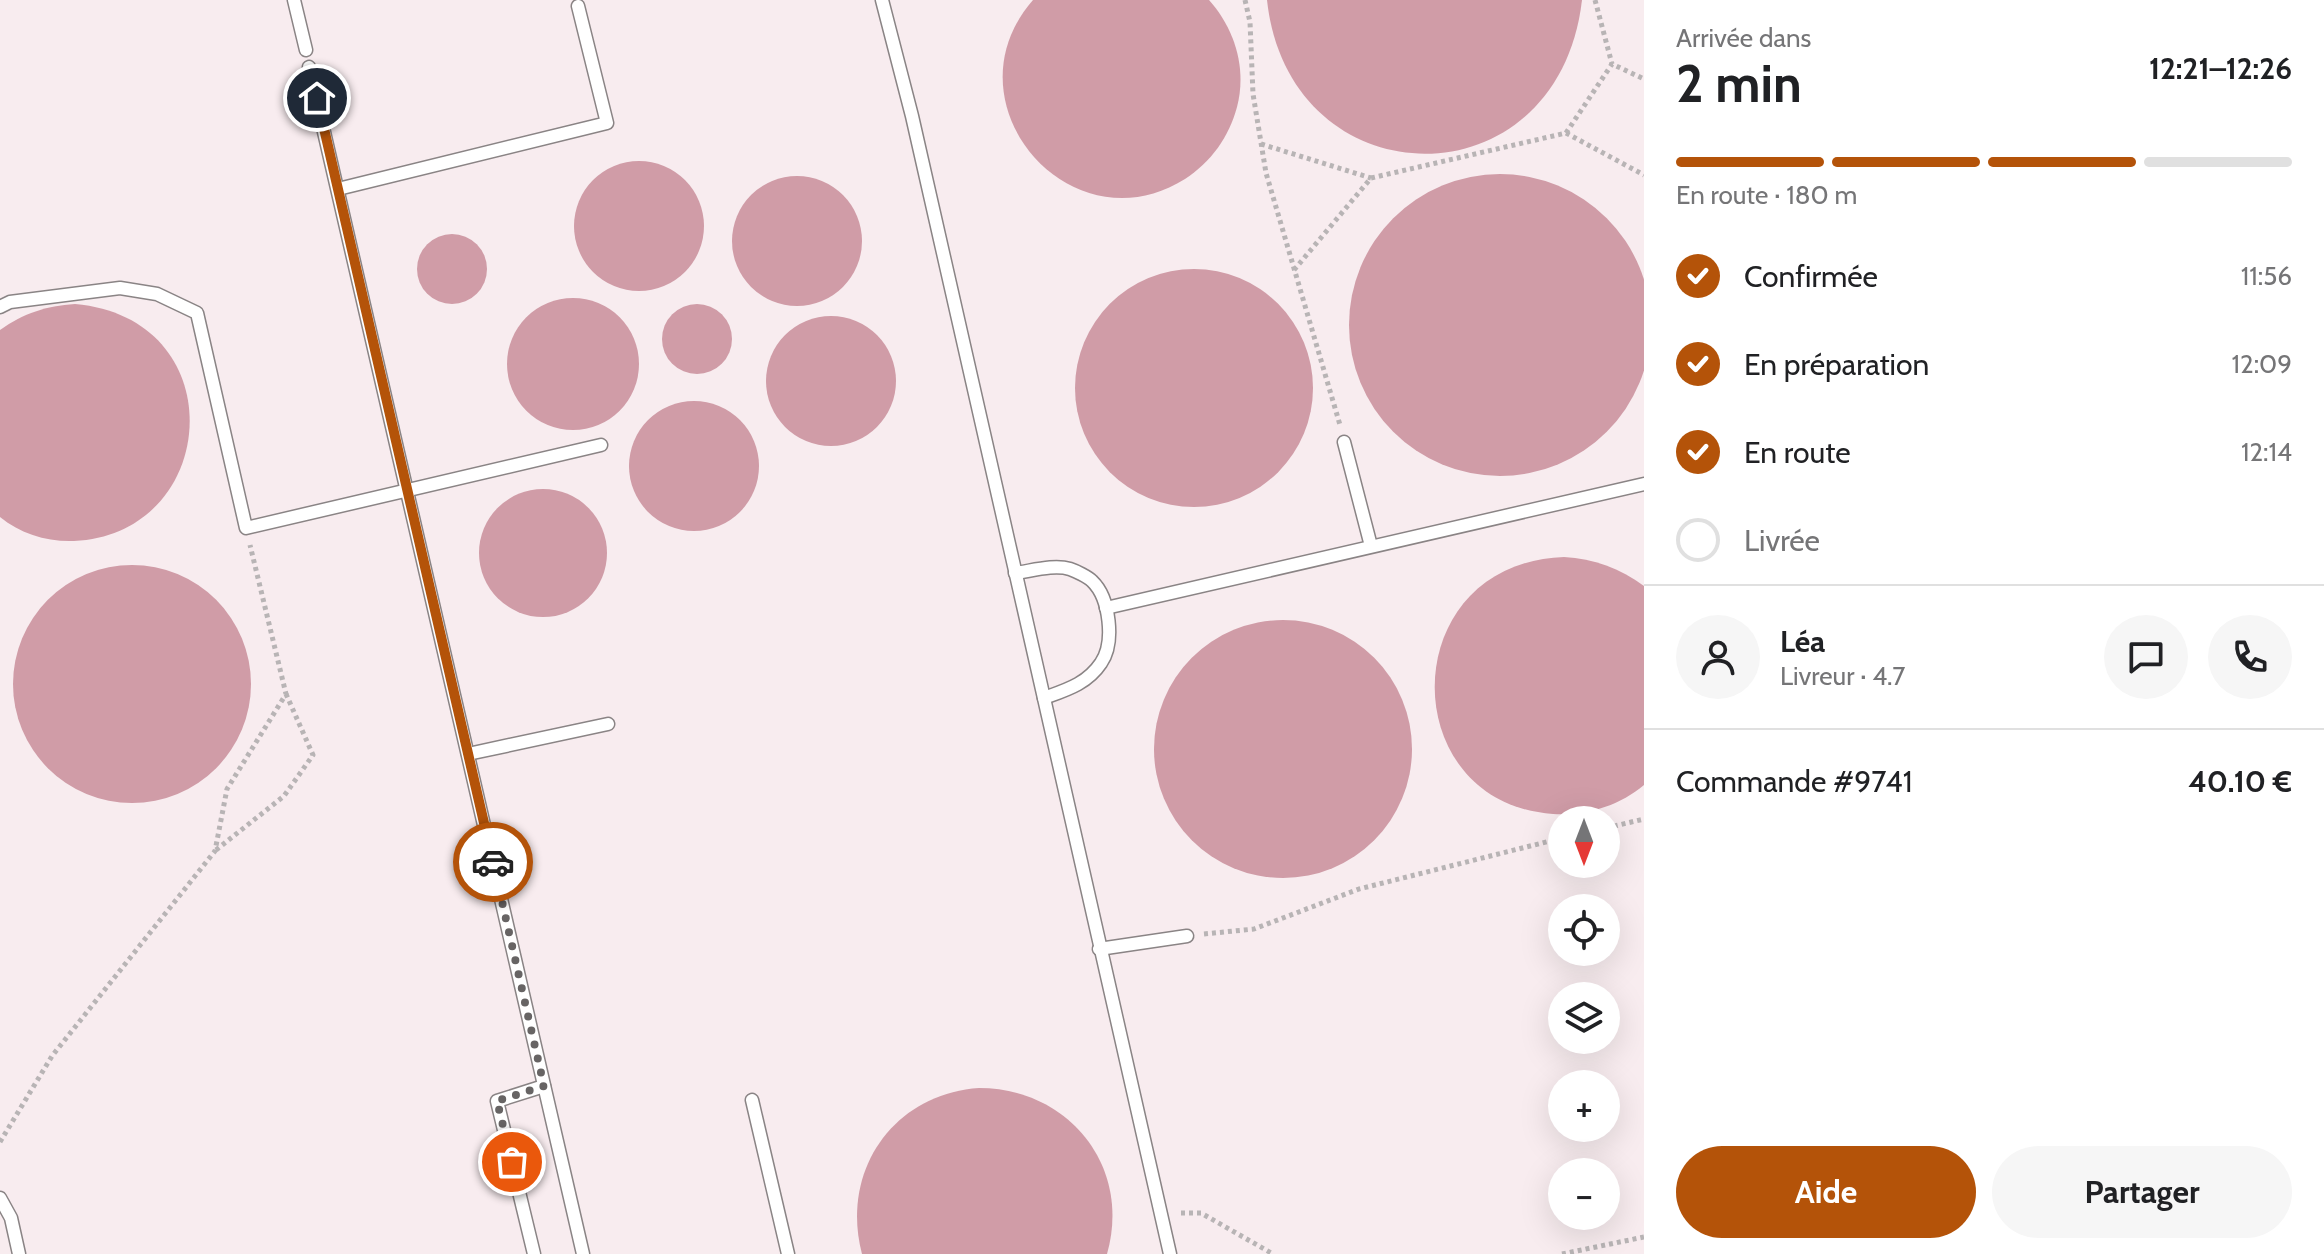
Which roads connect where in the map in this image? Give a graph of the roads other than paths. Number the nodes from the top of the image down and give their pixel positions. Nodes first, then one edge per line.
1 (294, 0) edge
2 (882, 0) edge
3 (578, 6) dead end
4 (306, 50) dead end
5 (309, 67) dead end
6 (338, 189) junction
7 (0, 307) edge
8 (1344, 442) road end
9 (601, 445) dead end
10 (1644, 484) edge
11 (407, 491) junction
12 (1371, 546) junction
13 (1015, 573) junction
14 (1106, 608) junction
15 (1044, 698) junction
16 (608, 724) dead end
17 (468, 754) junction
18 (1187, 936) road end
19 (1099, 949) junction
20 (544, 1086) junction
21 (752, 1100) dead end
22 (0, 1198) edge
23 (19, 1254) edge
24 (534, 1254) edge
25 (583, 1254) edge
26 (788, 1254) edge
27 (1170, 1254) edge

1 - 4 lane
2 - 13 lane
3 - 6 lane
5 - 6 lane
6 - 11 lane
7 - 11 lane
8 - 12 lane
9 - 11 lane
10 - 12 lane
11 - 17 lane
12 - 14 lane
13 - 14 lane
13 - 15 lane
14 - 15 lane
15 - 19 lane
16 - 17 lane
17 - 20 lane
18 - 19 lane
19 - 27 lane
20 - 24 lane
20 - 25 lane
21 - 26 lane
22 - 23 lane

